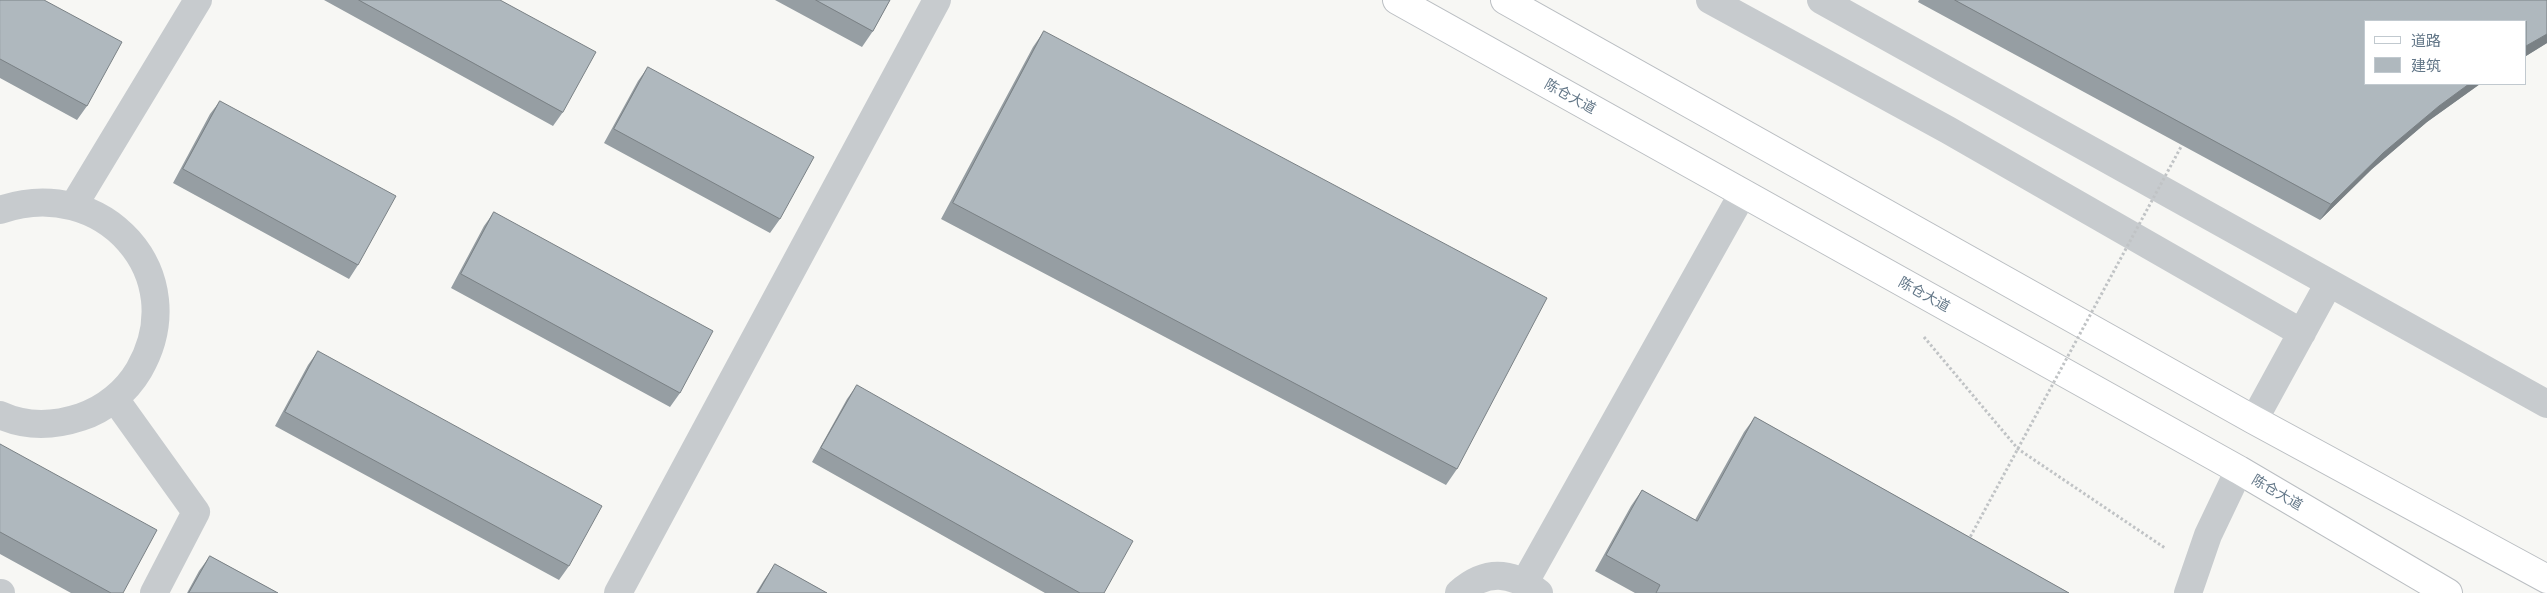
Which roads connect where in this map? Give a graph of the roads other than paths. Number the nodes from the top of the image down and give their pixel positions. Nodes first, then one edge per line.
1 (198, 0) edge
2 (937, 0) edge
3 (1397, 0) edge
4 (1505, 0) edge
5 (1710, 0) edge
6 (1821, 0) edge
7 (1743, 193) junction
8 (74, 205) junction
9 (0, 210) edge
10 (2329, 283) junction
11 (2302, 333) junction
12 (115, 399) junction
13 (2547, 404) edge
14 (0, 415) edge
15 (2254, 420) junction
16 (2239, 470) junction
17 (2547, 579) edge
18 (2192, 581) edge
19 (1532, 588) edge
20 (154, 593) edge
21 (618, 593) edge
22 (1459, 593) edge
23 (2448, 593) edge

1 - 8 street
2 - 21 street
3 - 7 main road, 陈仓大道
4 - 15 main road
5 - 11 street
6 - 10 street
7 - 16 main road, 陈仓大道
7 - 19 street
8 - 9 street
8 - 12 street
10 - 11 street
10 - 13 street
11 - 15 street
12 - 14 street
12 - 20 street
15 - 17 main road
16 - 18 street
16 - 23 main road, 陈仓大道
19 - 22 street

